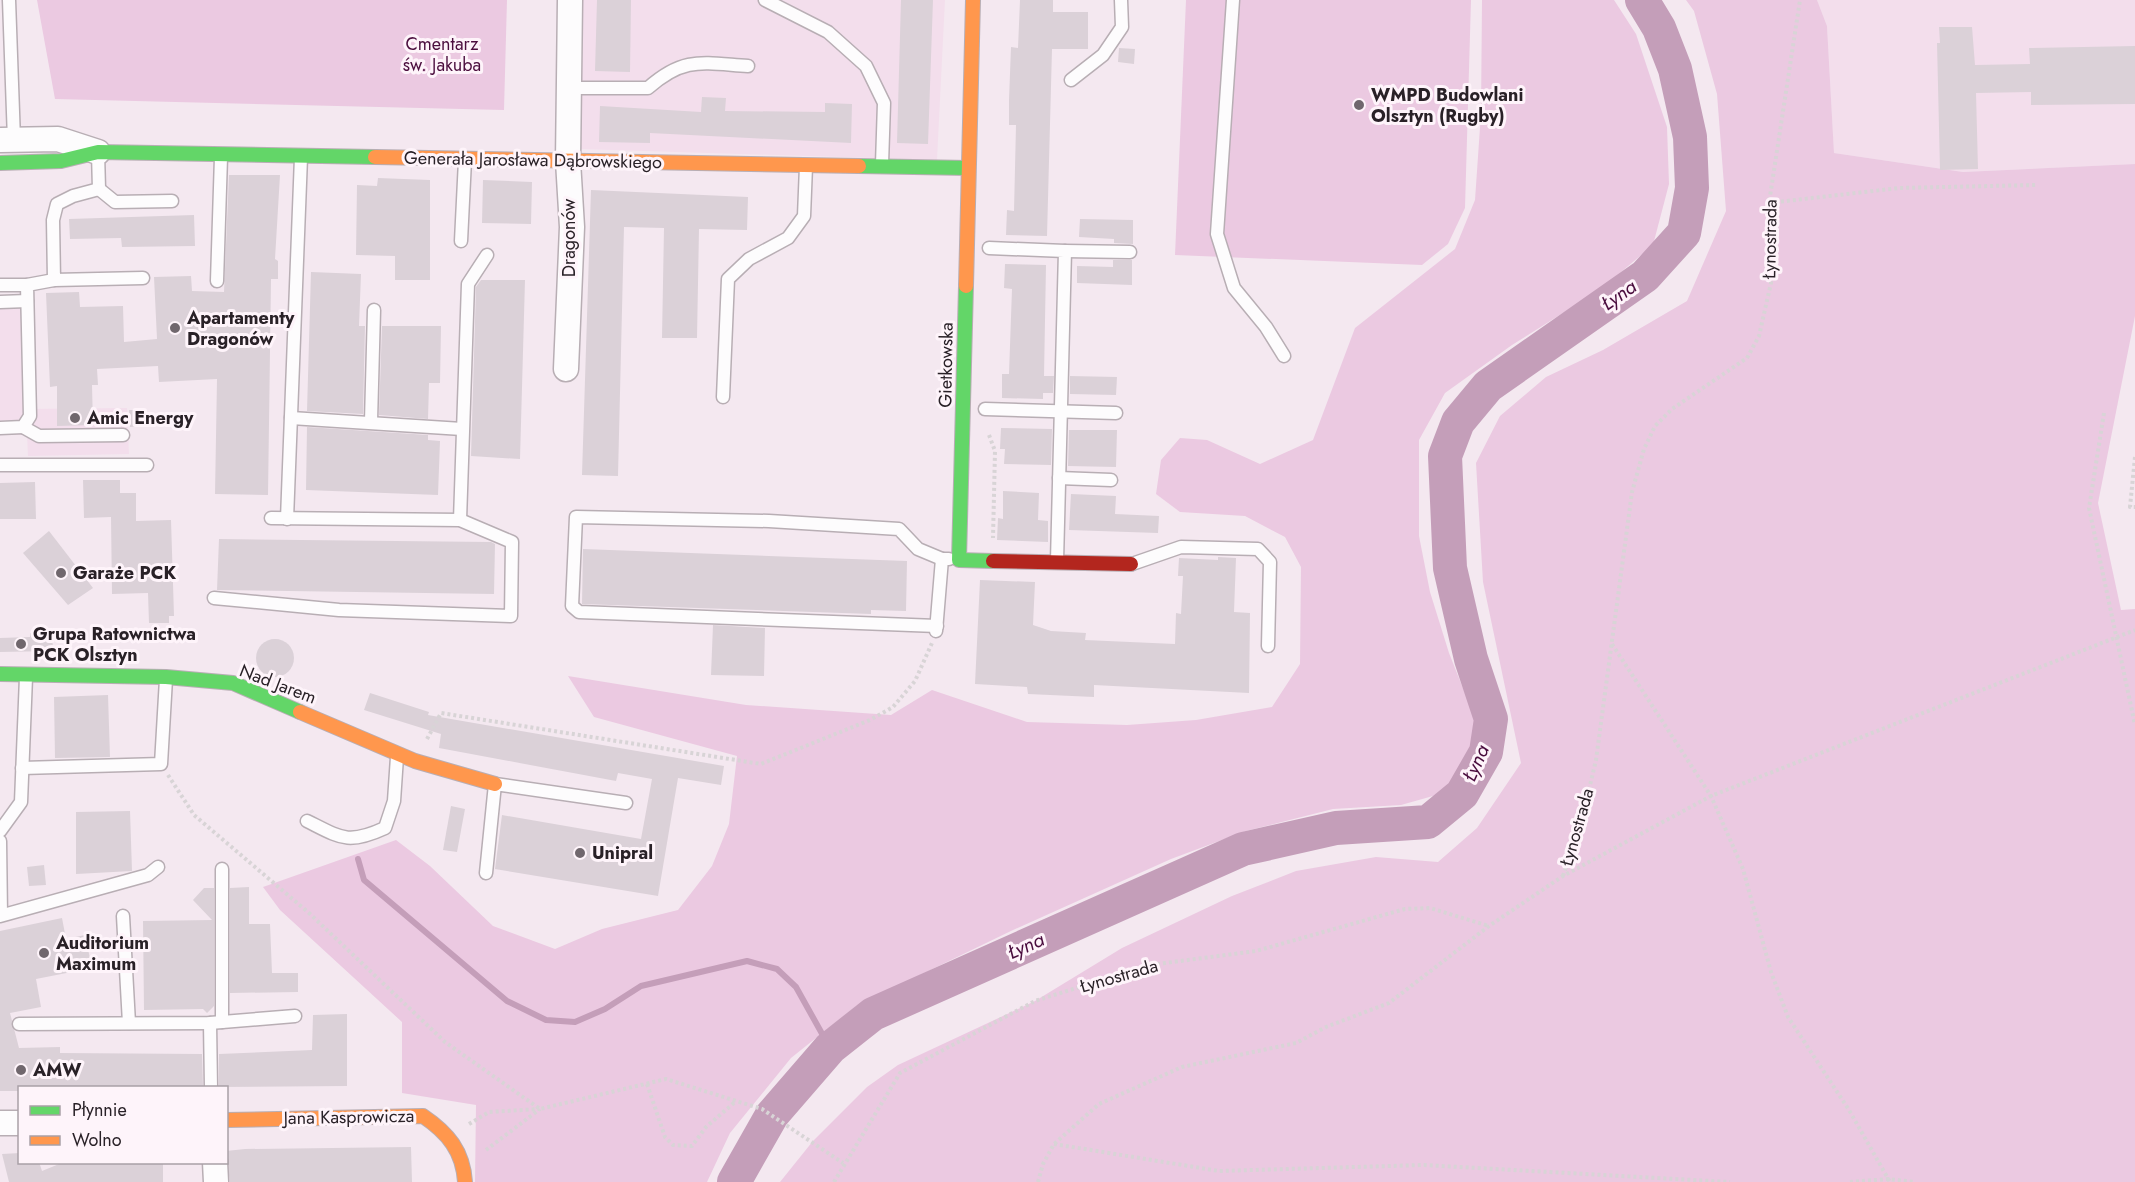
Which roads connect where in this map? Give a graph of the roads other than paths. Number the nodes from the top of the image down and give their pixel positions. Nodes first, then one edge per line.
1 (9, 0) edge
2 (570, 0) edge
3 (765, 0) edge
4 (973, 0) edge
5 (1121, 0) edge
6 (1233, 0) edge
7 (748, 66) dead end
8 (1071, 80) dead end
9 (569, 88) junction
10 (7, 140) edge
11 (98, 152) junction
12 (221, 154) junction
13 (302, 155) junction
14 (465, 159) junction
15 (568, 160) junction
16 (0, 163) edge
17 (806, 165) junction
18 (882, 167) junction
19 (968, 168) junction
20 (99, 189) junction
21 (172, 201) dead end
22 (461, 241) dead end
23 (989, 248) dead end
24 (1065, 251) junction
25 (1130, 252) dead end
26 (487, 255) dead end
27 (143, 278) dead end
28 (54, 280) junction
29 (217, 281) dead end
30 (0, 285) edge
31 (27, 285) junction
32 (27, 301) junction
33 (0, 302) edge
34 (374, 310) dead end
35 (1284, 356) dead end
36 (566, 369) dead end
37 (723, 396) dead end
38 (985, 409) dead end
39 (1061, 411) junction
40 (1116, 414) dead end
41 (291, 418) junction
42 (371, 421) junction
43 (23, 427) junction
44 (0, 428) edge
45 (462, 429) junction
46 (123, 435) dead end
47 (0, 465) edge
48 (147, 465) dead end
49 (1059, 478) junction
50 (1111, 480) dead end
51 (271, 518) dead end
52 (287, 519) junction
53 (460, 520) junction
54 (942, 559) junction
55 (959, 560) junction
56 (1056, 562) junction
57 (1131, 564) joint
58 (214, 598) dead end
59 (1268, 646) dead end
60 (0, 674) edge
61 (26, 674) junction
62 (166, 677) junction
63 (397, 752) junction
64 (22, 768) junction
65 (495, 784) junction
66 (626, 803) dead end
67 (307, 821) dead end
68 (0, 831) edge
69 (0, 841) edge
70 (158, 867) dead end
71 (222, 869) dead end
72 (486, 873) dead end
73 (1, 916) edge
74 (123, 916) dead end
75 (295, 1016) dead end
76 (216, 1022) junction
77 (129, 1023) junction
78 (19, 1024) dead end
79 (211, 1086) edge
80 (228, 1120) edge
81 (18, 1123) edge
82 (0, 1124) edge
83 (215, 1164) edge
84 (216, 1182) edge
85 (465, 1182) edge

1 - 10 lane
2 - 9 street, Dragonów
3 - 18 lane
4 - 19 street, Gietkowska
5 - 8 lane
6 - 35 lane
7 - 9 lane
9 - 15 street, Dragonów
10 - 11 street, Generała Jarosława Dąbrowskiego
11 - 12 street, Generała Jarosława Dąbrowskiego
11 - 16 street, Generała Jarosława Dąbrowskiego
11 - 20 lane
12 - 13 street, Generała Jarosława Dąbrowskiego
12 - 29 lane
13 - 14 street, Generała Jarosława Dąbrowskiego
13 - 41 lane
14 - 15 street, Generała Jarosława Dąbrowskiego
14 - 22 lane
15 - 17 street, Generała Jarosława Dąbrowskiego
15 - 36 street, Dragonów
17 - 18 street, Generała Jarosława Dąbrowskiego
17 - 37 lane
18 - 19 street, Generała Jarosława Dąbrowskiego
19 - 55 street, Gietkowska
20 - 21 lane
20 - 28 lane
23 - 24 lane
24 - 25 lane
24 - 39 lane
26 - 45 lane
27 - 28 lane
28 - 31 lane
30 - 31 lane
31 - 32 lane
32 - 33 lane
32 - 43 lane
34 - 42 lane
38 - 39 lane
39 - 40 lane
39 - 49 lane
41 - 42 lane
41 - 52 lane
42 - 45 lane
43 - 44 lane
43 - 46 lane
45 - 53 lane
47 - 48 lane
49 - 50 lane
49 - 56 lane
51 - 52 lane
52 - 53 lane
53 - 58 lane
54 - 54 lane
54 - 55 lane
55 - 56 street
56 - 57 street
57 - 59 lane
60 - 61 street, Nad Jarem
61 - 62 street, Nad Jarem
61 - 64 lane
62 - 63 street, Nad Jarem
62 - 64 lane
63 - 65 street, Nad Jarem
63 - 67 lane
64 - 68 lane
65 - 66 lane
65 - 72 lane
69 - 73 lane
70 - 73 lane
71 - 76 lane
74 - 77 lane
75 - 76 lane
76 - 77 lane
76 - 79 lane
77 - 78 lane
80 - 85 street, Jana Kasprowicza
81 - 82 street
83 - 84 street

